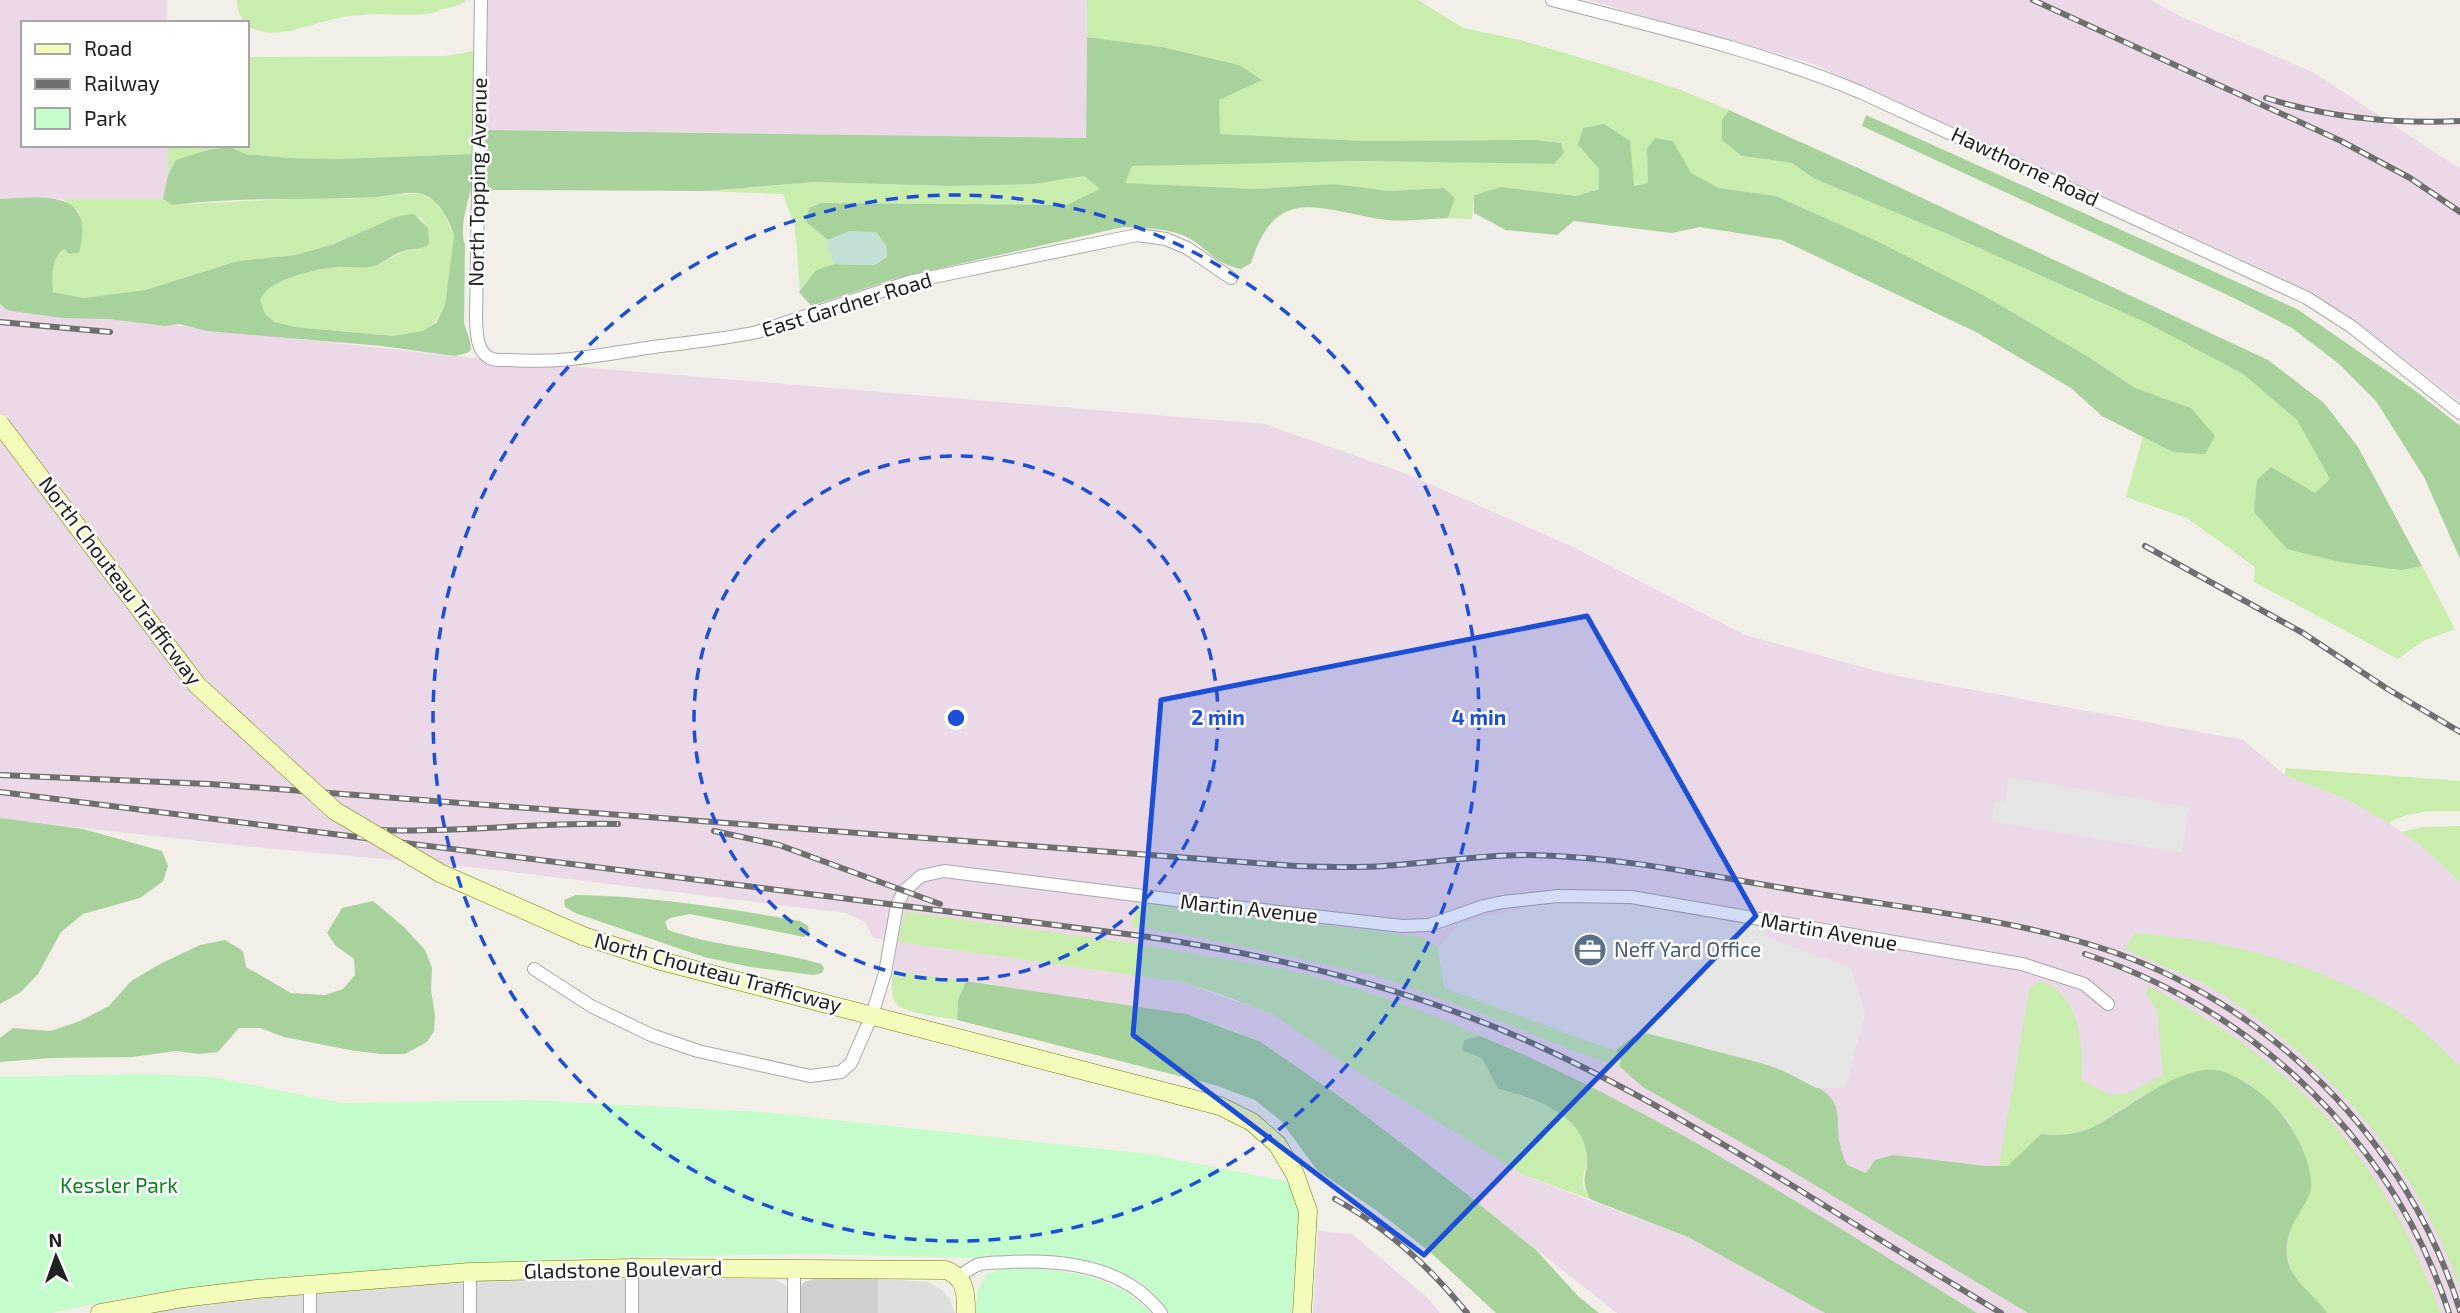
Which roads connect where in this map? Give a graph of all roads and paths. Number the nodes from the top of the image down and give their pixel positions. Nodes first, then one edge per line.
1 (481, 0) edge
2 (1552, 0) edge
3 (1231, 278) dead end
4 (491, 359) joint
5 (2460, 414) edge
6 (0, 424) edge
7 (534, 969) dead end
8 (2108, 1004) dead end
9 (872, 1015) junction
10 (632, 1268) junction
11 (794, 1268) junction
12 (470, 1272) junction
13 (958, 1276) junction
14 (310, 1284) junction
15 (146, 1309) edge
16 (100, 1313) edge
17 (310, 1313) edge
18 (470, 1313) edge
19 (632, 1313) edge
20 (794, 1313) edge
21 (966, 1313) edge
22 (1161, 1313) edge
23 (1302, 1313) edge

1 - 4 street, North Topping Avenue
2 - 5 street, Hawthorne Road
3 - 4 street, East Gardner Road
6 - 9 main road, North Chouteau Trafficway, bridge
7 - 9 street, Martin Avenue
8 - 9 street, Martin Avenue
9 - 23 main road, North Chouteau Trafficway
10 - 11 main road, Gladstone Boulevard
10 - 12 main road, Gladstone Boulevard
10 - 19 street
11 - 13 main road, Gladstone Boulevard
11 - 20 street
12 - 14 main road, Gladstone Boulevard
12 - 18 street
13 - 21 main road
13 - 22 street
14 - 15 main road, Gladstone Boulevard
14 - 17 street
15 - 16 main road, Gladstone Boulevard

